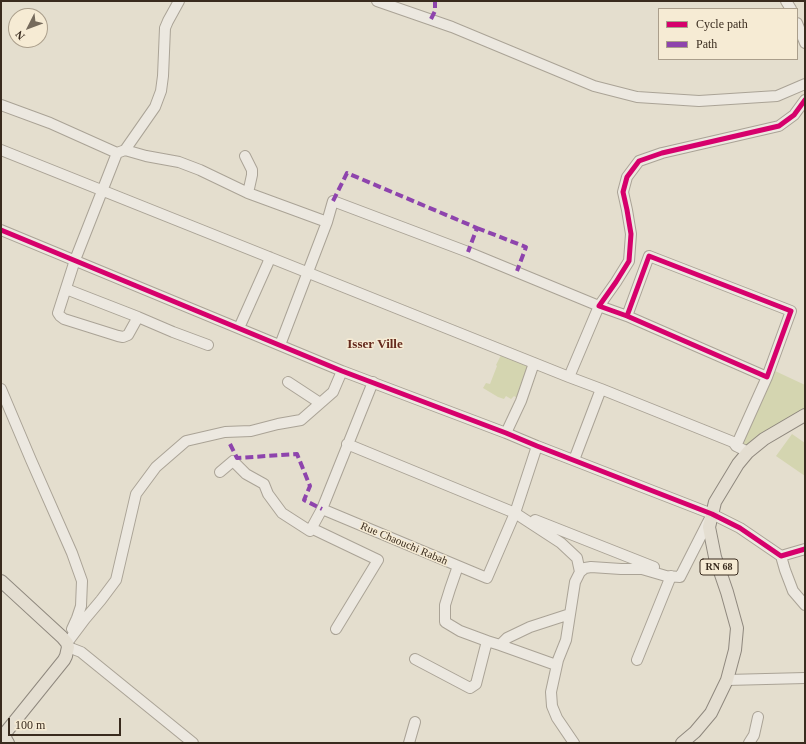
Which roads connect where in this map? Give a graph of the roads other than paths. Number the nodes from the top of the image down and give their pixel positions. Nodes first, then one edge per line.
1 (179, 1) edge
2 (377, 1) edge
3 (798, 26) edge
4 (805, 43) edge
5 (805, 84) edge
6 (805, 100) edge
7 (1, 105) edge
8 (1, 150) edge
9 (121, 151) junction
10 (245, 156) dead end
11 (103, 190) junction
12 (248, 193) junction
13 (327, 222) junction
14 (1, 230) edge
15 (269, 257) junction
16 (75, 260) junction
17 (307, 272) junction
18 (66, 289) junction
19 (599, 306) junction
20 (627, 316) junction
21 (138, 317) junction
22 (239, 328) junction
23 (208, 345) dead end
24 (280, 345) junction
25 (534, 363) junction
26 (342, 371) junction
27 (766, 377) junction
28 (569, 378) junction
29 (288, 382) dead end
30 (373, 382) junction
31 (1, 389) edge
32 (601, 389) junction
33 (320, 403) junction
34 (805, 415) edge
35 (506, 433) junction
36 (347, 444) junction
37 (537, 446) junction
38 (736, 446) junction
39 (748, 452) junction
40 (574, 460) junction
41 (220, 472) dead end
42 (322, 509) junction
43 (515, 512) junction
44 (712, 514) junction
45 (312, 528) junction
46 (805, 548) edge
47 (781, 556) junction
48 (458, 566) junction
49 (580, 572) junction
50 (676, 577) junction
51 (1, 581) edge
52 (805, 605) edge
53 (570, 614) junction
54 (336, 629) dead end
55 (487, 641) junction
56 (66, 644) junction
57 (500, 645) junction
58 (415, 659) dead end
59 (637, 660) dead end
60 (556, 665) junction
61 (805, 678) edge
62 (727, 680) junction
63 (758, 717) dead end
64 (415, 722) dead end
65 (5, 740) edge
66 (193, 743) edge
67 (409, 743) edge
68 (574, 743) edge
69 (682, 743) edge
70 (749, 743) edge

1 - 9 street
2 - 5 street
3 - 4 street
6 - 19 street
7 - 9 street
8 - 11 street
9 - 11 street
9 - 12 street
10 - 12 street
11 - 15 street
11 - 16 street
12 - 13 street
13 - 17 street
13 - 19 street
14 - 16 street
15 - 17 street
15 - 22 street
16 - 18 street
16 - 22 street
17 - 24 street
17 - 25 street
18 - 21 street
18 - 21 street
19 - 20 street
19 - 28 street
20 - 27 street
20 - 27 street
21 - 23 street
22 - 24 street
24 - 26 street
25 - 28 street
25 - 35 street
26 - 30 street
26 - 33 street
27 - 38 street
28 - 32 street
29 - 33 street
30 - 35 street
30 - 36 street
31 - 56 street
32 - 38 street
32 - 40 street
33 - 56 street
34 - 39 main road, RN 68
35 - 37 street
36 - 42 street
36 - 43 street
37 - 40 street
37 - 43 street
38 - 39 street
39 - 44 main road, RN 68
40 - 44 street
41 - 45 street
42 - 45 street
42 - 48 street, Rue Chaouchi Rabah
43 - 48 street, Rue Chaouchi Rabah
43 - 49 street
43 - 50 street
44 - 47 street
44 - 50 street
44 - 62 main road, RN 68
45 - 54 street
46 - 47 street
47 - 52 street
48 - 55 street
49 - 50 street
49 - 53 street
50 - 59 street
51 - 56 main road
53 - 57 street
53 - 60 street
55 - 57 street
55 - 58 street
56 - 65 main road
56 - 66 street
57 - 60 street
60 - 68 street
61 - 62 street
62 - 69 main road, RN 68
63 - 70 street
64 - 67 street

